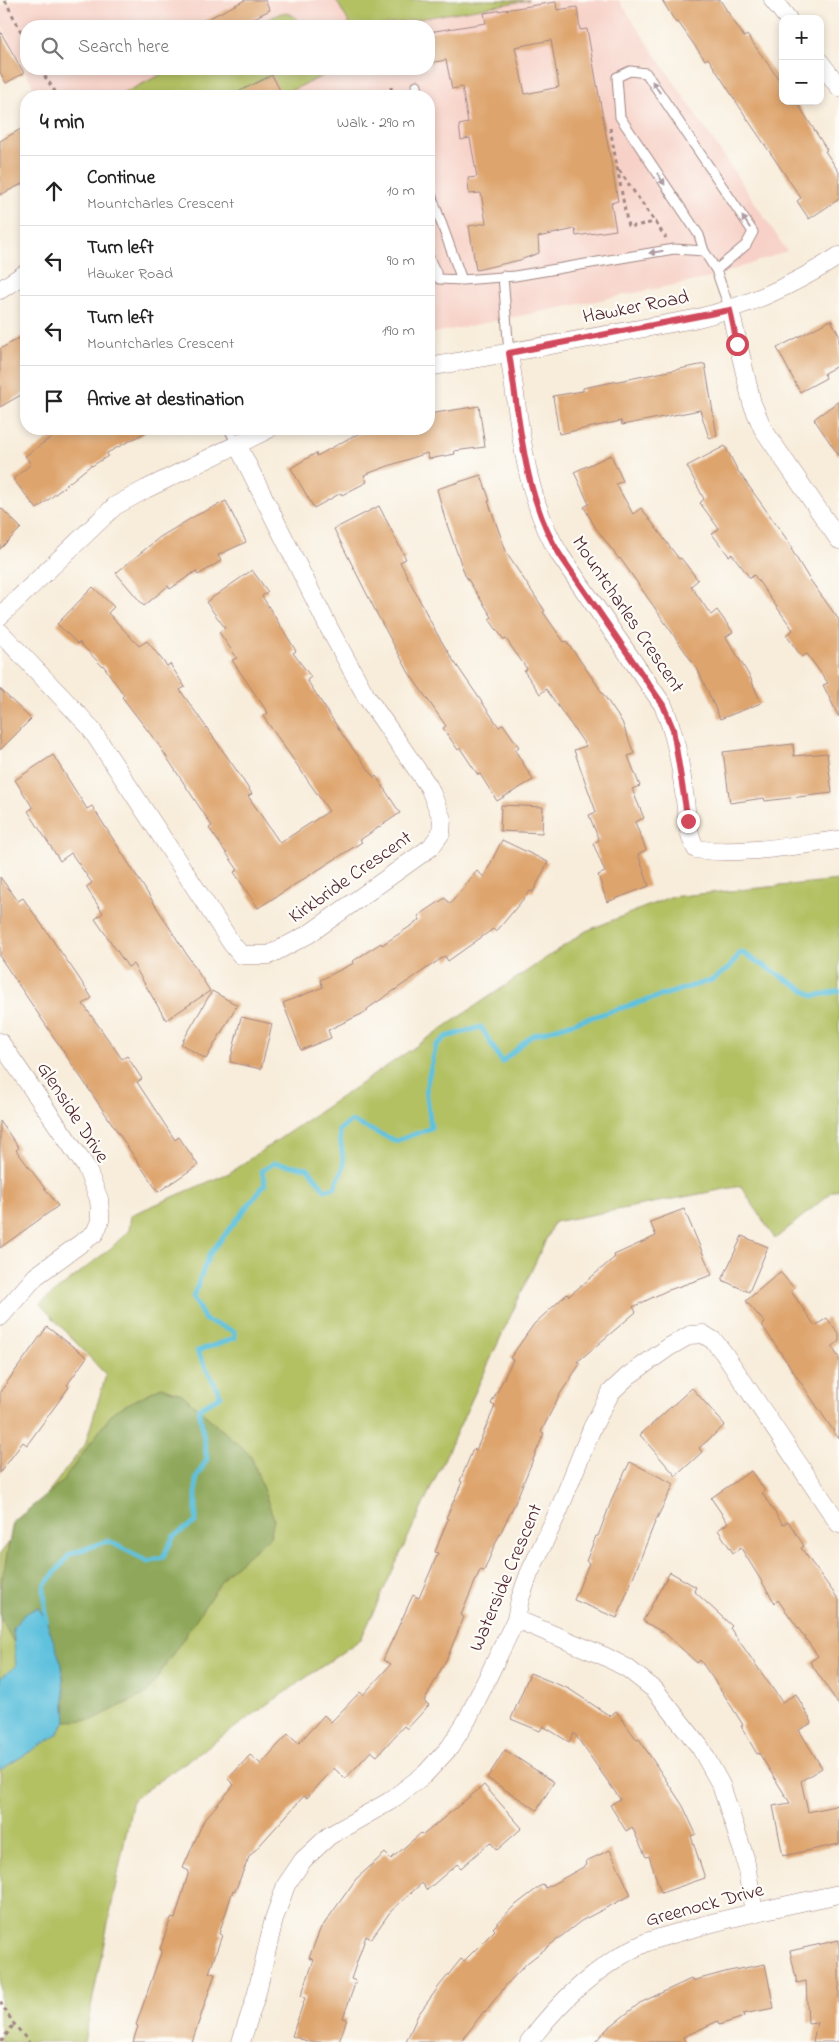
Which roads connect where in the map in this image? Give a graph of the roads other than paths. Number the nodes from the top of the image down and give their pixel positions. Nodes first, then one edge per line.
1 (774, 0) edge
2 (785, 15) edge
3 (824, 67) edge
4 (417, 84) dead end
5 (839, 87) edge
6 (418, 90) edge
7 (435, 206) edge
8 (704, 251) junction
9 (839, 256) edge
10 (716, 270) junction
11 (435, 271) edge
12 (503, 276) junction
13 (20, 277) edge
14 (462, 280) junction
15 (0, 290) edge
16 (730, 310) junction
17 (509, 353) junction
18 (435, 365) edge
19 (233, 437) edge
20 (839, 540) edge
21 (0, 616) edge
22 (0, 632) edge
23 (839, 840) edge
24 (0, 1042) edge
25 (0, 1317) edge
26 (839, 1524) edge
27 (516, 1619) junction
28 (839, 1894) edge
29 (754, 1913) junction
30 (241, 2042) edge
31 (529, 2042) edge

1 - 2 street
3 - 5 street
4 - 6 lane
7 - 14 lane
8 - 10 lane
10 -> 8 lane
8 -> 12 lane
9 - 16 street, Hawker Road
10 - 16 lane
11 - 14 lane
12 - 14 lane
12 - 17 lane
13 - 15 street
16 - 17 street, Hawker Road
16 - 20 street
17 - 18 street, Hawker Road
17 - 23 street, Mountcharles Crescent
19 - 21 street
19 - 22 street, Kirkbride Crescent
24 - 25 street, Glenside Drive
26 - 27 street, Waterside Crescent
27 - 29 street
27 - 30 street, Waterside Crescent
28 - 29 street, Greenock Drive
29 - 31 street, Greenock Drive

